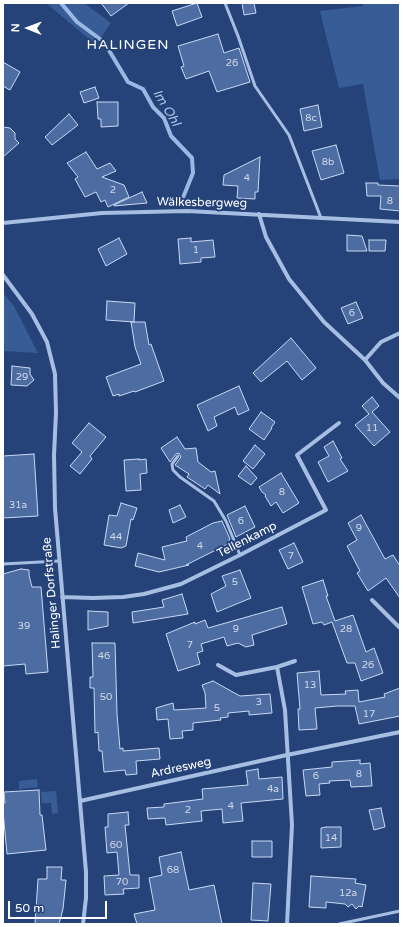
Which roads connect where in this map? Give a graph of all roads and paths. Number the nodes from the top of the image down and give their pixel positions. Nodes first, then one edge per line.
1 (224, 3) edge
2 (259, 214) junction
3 (321, 218) junction
4 (400, 222) edge
5 (3, 223) edge
6 (3, 275) edge
7 (400, 333) edge
8 (365, 360) junction
9 (400, 398) edge
10 (339, 423) dead end
11 (178, 456) dead end
12 (240, 555) junction
13 (59, 561) junction
14 (3, 564) edge
15 (62, 596) junction
16 (372, 600) dead end
17 (400, 628) edge
18 (295, 661) dead end
19 (218, 665) dead end
20 (277, 667) junction
21 (400, 732) edge
22 (287, 755) junction
23 (80, 801) junction
24 (400, 911) edge
25 (83, 924) edge
26 (287, 924) edge
27 (339, 924) edge

1 - 3 lane
2 - 3 street, Wälkesbergweg
2 - 5 street, Wälkesbergweg
2 - 8 street
3 - 4 street, Wälkesbergweg
6 - 13 street, Halinger Dorfstraße
7 - 8 street
8 - 9 street
10 - 12 street, Tellenkamp
11 - 12 lane
12 - 15 street, Tellenkamp
13 - 14 lane
13 - 15 street, Halinger Dorfstraße
15 - 23 street, Halinger Dorfstraße
16 - 17 street
18 - 20 street
19 - 20 street
20 - 22 street
21 - 22 street, Ardresweg
22 - 23 street, Ardresweg
22 - 26 street
23 - 25 street, Halinger Dorfstraße
24 - 27 lane

